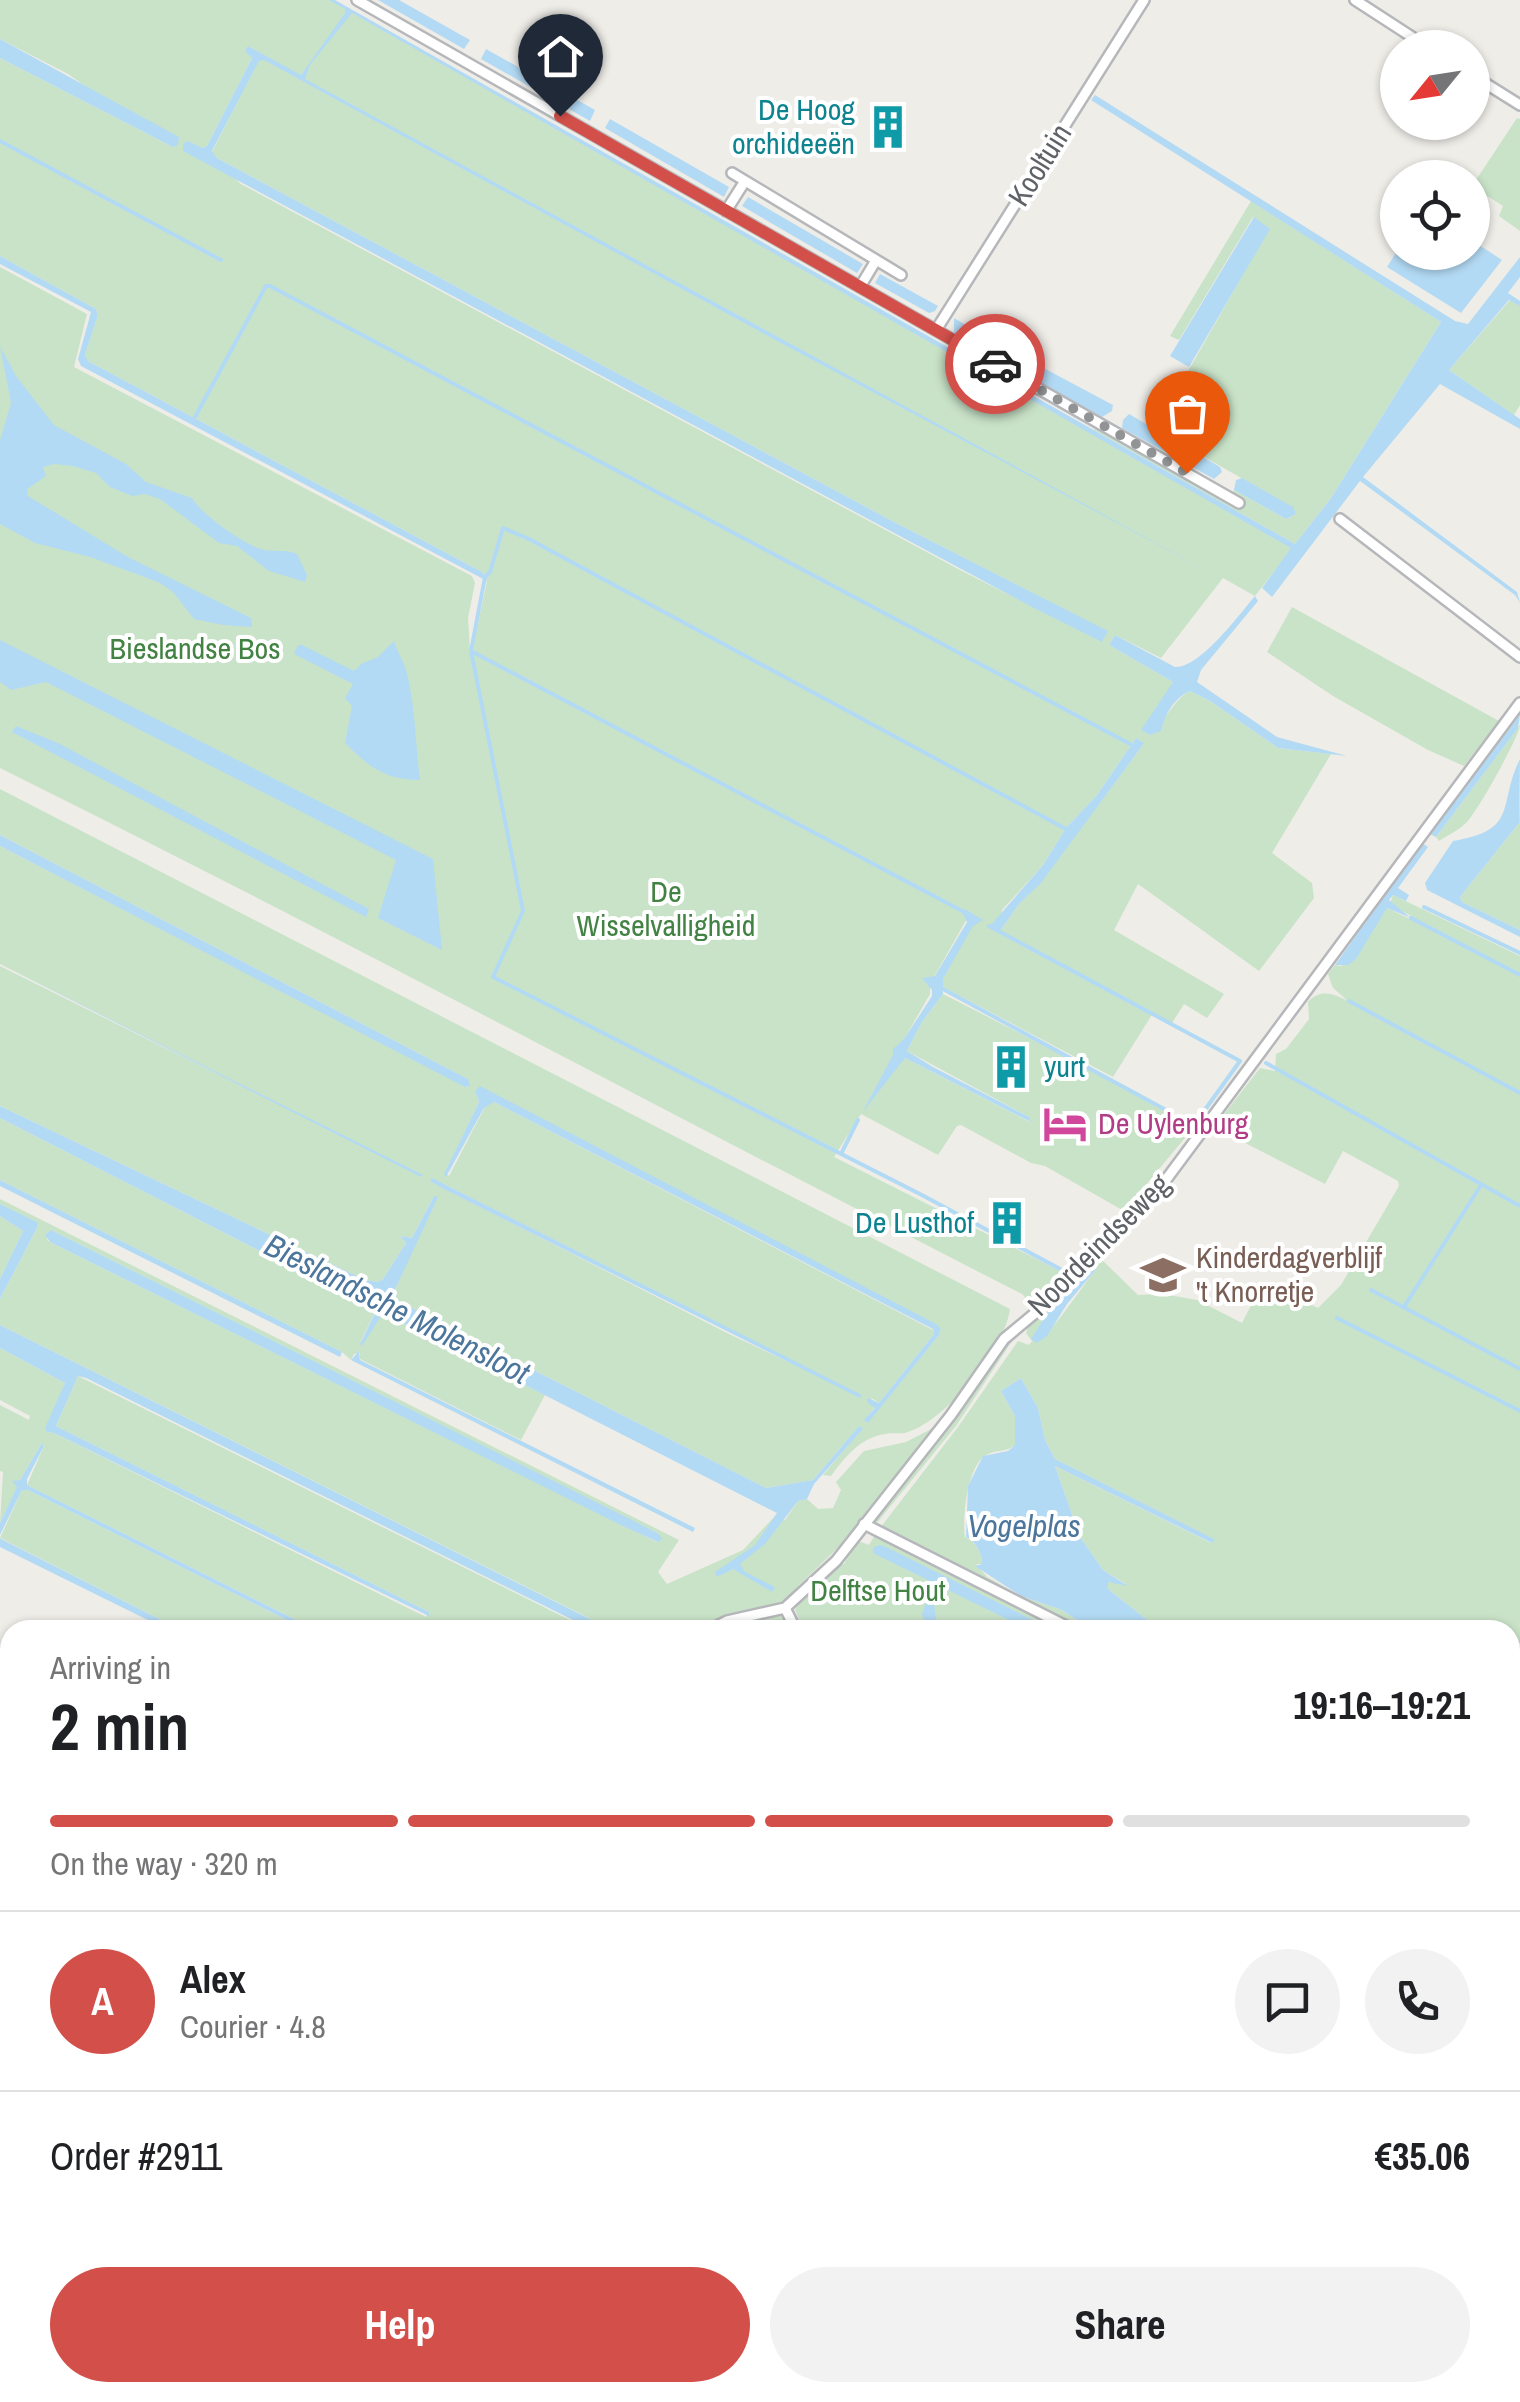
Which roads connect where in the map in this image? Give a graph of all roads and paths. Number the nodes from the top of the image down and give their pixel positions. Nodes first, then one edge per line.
1 (357, 0) edge
2 (1144, 0) edge
3 (1354, 0) edge
4 (1402, 30) edge
5 (1490, 86) edge
6 (1520, 105) edge
7 (732, 173) dead end
8 (744, 181) junction
9 (726, 211) junction
10 (875, 262) junction
11 (901, 275) dead end
12 (860, 287) junction
13 (936, 330) junction
14 (1239, 504) dead end
15 (1340, 519) dead end
16 (1520, 657) edge
17 (1520, 703) edge
18 (864, 1524) junction
19 (784, 1608) junction
20 (731, 1620) edge
21 (791, 1620) edge
22 (1054, 1620) edge

1 - 9 street
2 - 13 street, Kooltuin
3 - 4 street
5 - 6 street
7 - 8 street
8 - 9 street
8 - 10 street
9 - 12 street
10 - 11 street
10 - 12 street
12 - 13 street
13 - 14 street
15 - 16 street
17 - 18 street, Noordeindseweg
18 - 19 street, Noordeindseweg
18 - 22 street
19 - 20 street
19 - 21 street

